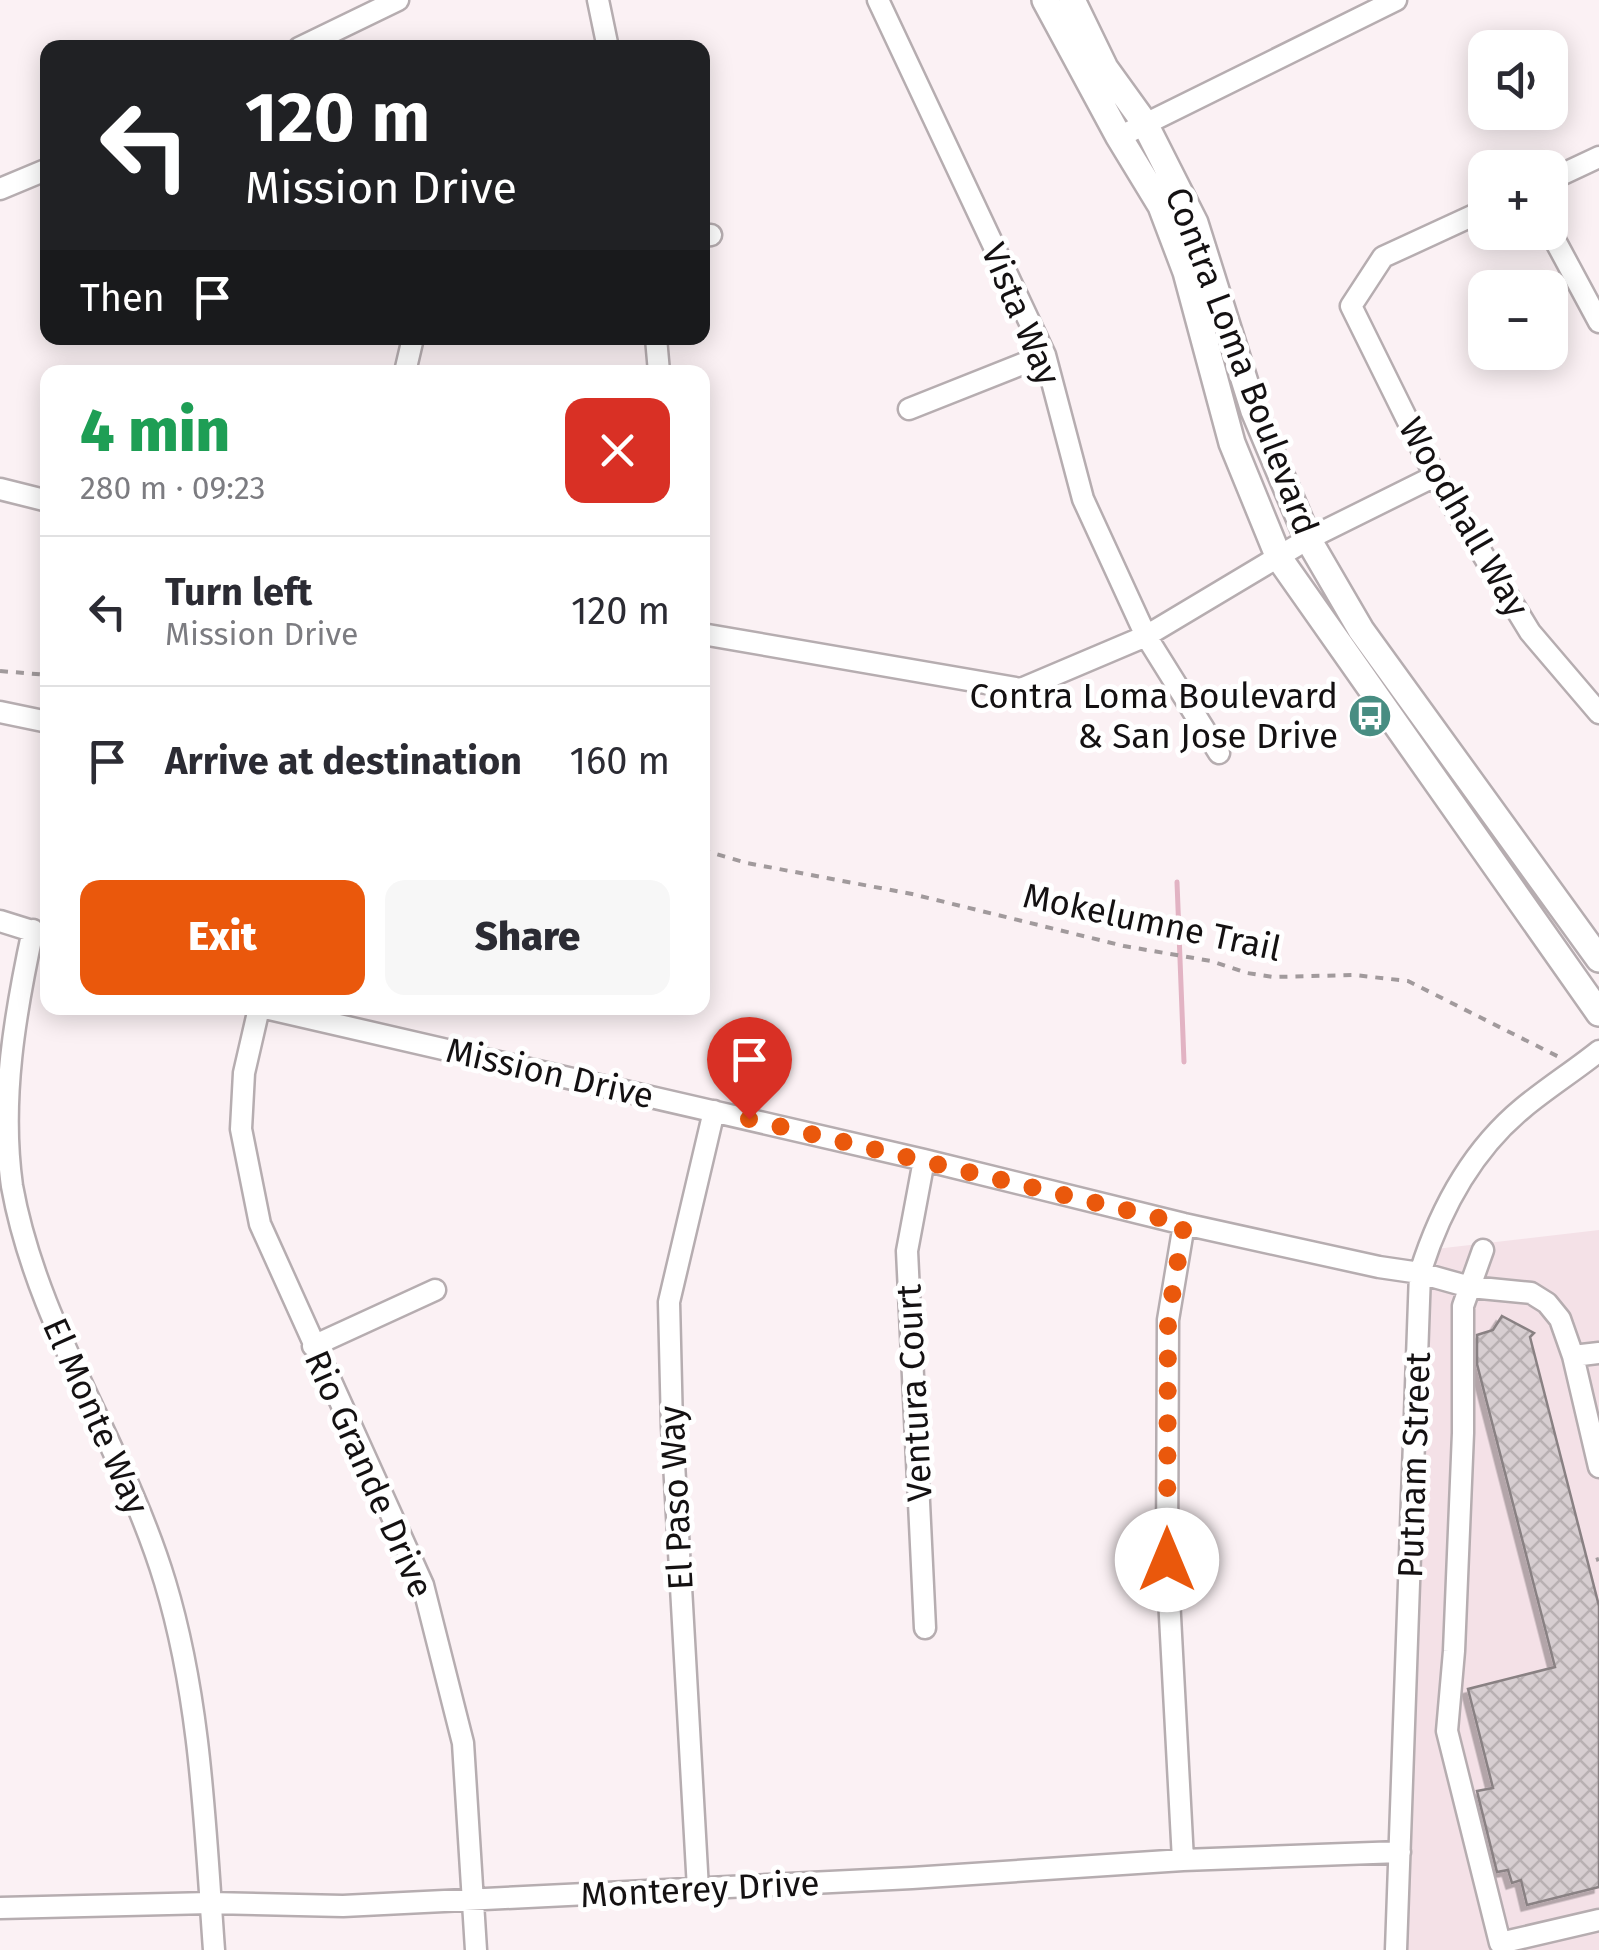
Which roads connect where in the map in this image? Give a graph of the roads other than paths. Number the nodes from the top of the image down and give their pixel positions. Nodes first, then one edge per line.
1 (398, 0) edge
2 (598, 0) edge
3 (878, 0) edge
4 (1045, 0) edge
5 (1072, 0) edge
6 (1396, 0) edge
7 (334, 40) edge
8 (606, 40) edge
9 (1144, 122) junction
10 (1119, 137) junction
11 (1599, 157) edge
12 (40, 172) edge
13 (1568, 172) edge
14 (0, 189) edge
15 (1468, 218) edge
16 (1560, 250) edge
17 (1599, 322) edge
18 (1045, 355) junction
19 (909, 409) dead end
20 (1435, 476) junction
21 (0, 489) edge
22 (40, 499) edge
23 (1308, 539) junction
24 (1279, 558) junction
25 (710, 635) edge
26 (1146, 636) junction
27 (0, 712) edge
28 (1599, 713) edge
29 (40, 720) edge
30 (1219, 753) dead end
31 (0, 921) edge
32 (40, 933) edge
33 (1599, 959) edge
34 (1599, 1013) edge
35 (260, 1015) edge
36 (293, 1015) edge
37 (1599, 1051) edge
38 (714, 1111) junction
39 (924, 1160) junction
40 (1184, 1224) junction
41 (1483, 1250) dead end
42 (1420, 1273) junction
43 (1470, 1287) junction
44 (435, 1290) dead end
45 (313, 1346) junction
46 (1599, 1353) edge
47 (1573, 1356) junction
48 (1599, 1466) edge
49 (925, 1628) dead end
50 (1400, 1852) junction
51 (1183, 1860) junction
52 (698, 1890) junction
53 (474, 1900) junction
54 (210, 1903) junction
55 (0, 1908) edge
56 (1599, 1920) edge
57 (214, 1950) edge
58 (476, 1950) edge
59 (1396, 1950) edge

1 - 7 street
2 - 8 street
3 - 18 street, Vista Way
4 - 10 main road, Contra Loma Boulevard
5 - 9 main road, Contra Loma Boulevard
6 - 9 street
9 - 10 street
9 - 23 main road, Contra Loma Boulevard
10 - 24 main road, Contra Loma Boulevard
11 - 13 street
12 - 14 street
15 - 20 street, Woodhall Way
16 - 17 street
18 - 19 street
18 - 26 street, Vista Way
20 - 23 street
20 - 28 street, Woodhall Way
21 - 22 street
23 - 24 street
23 - 33 main road, Contra Loma Boulevard
24 - 26 street
24 - 34 main road, Contra Loma Boulevard
25 - 26 street
26 - 30 street, Vista Way
27 - 29 street
31 - 32 street
32 - 54 street, El Monte Way
35 - 45 street, Rio Grande Drive
36 - 38 street, Mission Drive
37 - 42 street, Putnam Street
38 - 39 street, Mission Drive
38 - 52 street, El Paso Way
39 - 40 street, Mission Drive
39 - 49 street, Ventura Court
40 - 42 street, Mission Drive
40 - 51 street
41 - 43 street
42 - 43 street, Mission Drive
42 - 50 street, Putnam Street
43 - 47 street, Mission Drive
43 - 56 street
44 - 45 street
45 - 53 street, Rio Grande Drive
46 - 47 street
47 - 48 street
50 - 51 street, Monterey Drive
50 - 59 street, Putnam Street
51 - 52 street, Monterey Drive
52 - 53 street, Monterey Drive
53 - 54 street, Monterey Drive
53 - 58 street, Rio Grande Drive
54 - 55 street, Monterey Drive
54 - 57 street, El Monte Way

